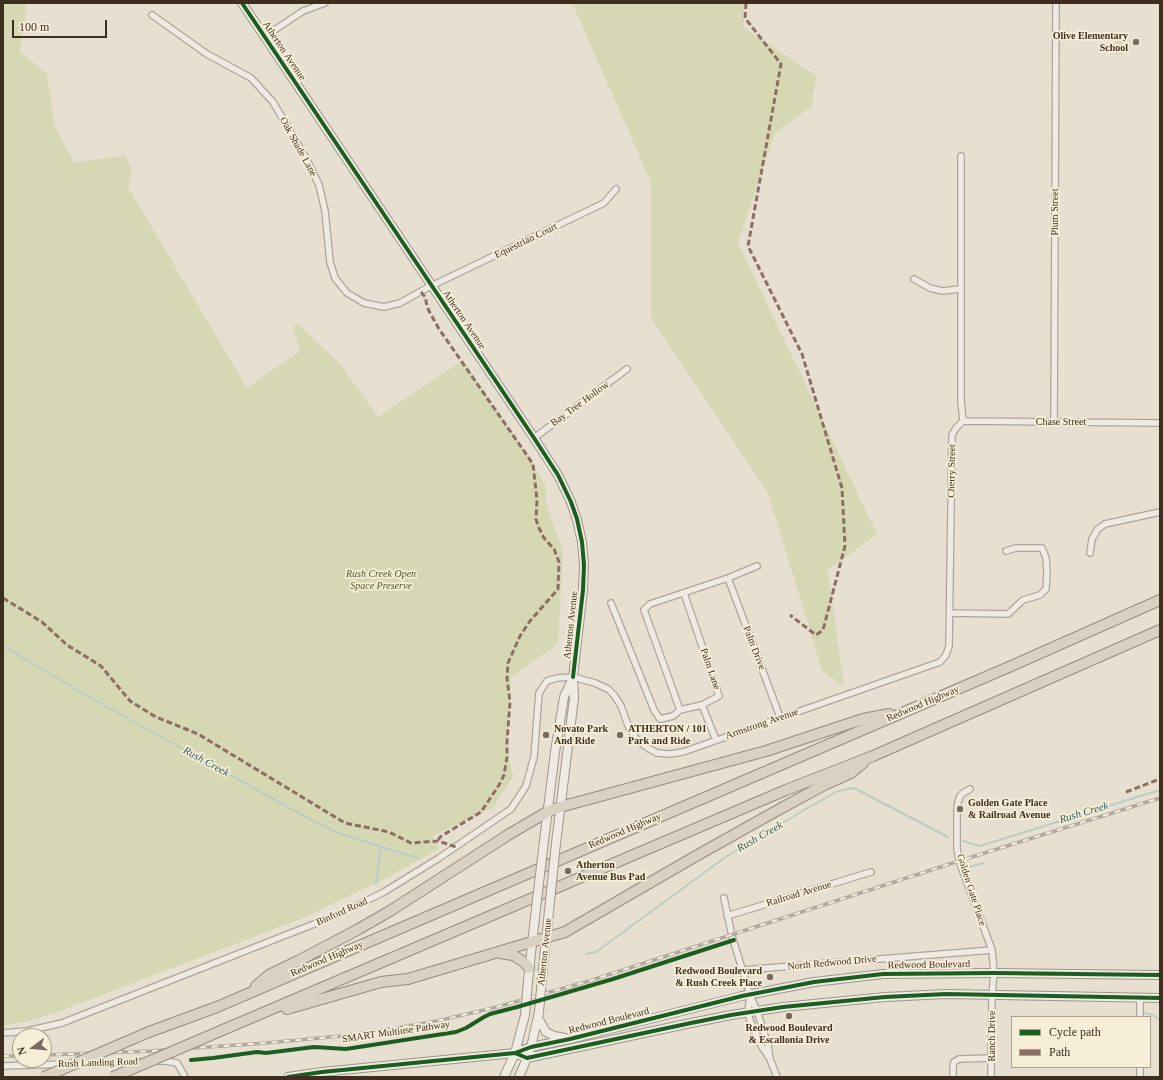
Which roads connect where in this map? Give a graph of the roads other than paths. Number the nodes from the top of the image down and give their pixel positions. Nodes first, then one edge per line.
1 (242, 3) edge
2 (325, 3) edge
3 (1056, 3) edge
4 (152, 15) dead end
5 (264, 37) junction
6 (961, 156) dead end
7 (616, 189) dead end
8 (914, 279) dead end
9 (432, 286) junction
10 (960, 289) junction
11 (627, 369) dead end
12 (963, 421) junction
13 (1054, 422) junction
14 (1160, 423) edge
15 (534, 438) junction
16 (1160, 512) edge
17 (1006, 551) dead end
18 (1090, 553) dead end
19 (758, 566) dead end
20 (728, 578) junction
21 (684, 593) junction
22 (1160, 600) edge
23 (611, 603) dead end
24 (950, 613) junction
25 (1160, 630) edge
26 (573, 677) junction
27 (844, 696) joint
28 (702, 705) junction
29 (910, 709) junction
30 (680, 710) junction
31 (780, 717) junction
32 (716, 740) junction
33 (873, 756) junction
34 (970, 789) dead end
35 (560, 807) junction
36 (547, 812) junction
37 (871, 872) dead end
38 (724, 898) dead end
39 (728, 916) junction
40 (546, 938) junction
41 (532, 942) junction
42 (992, 950) junction
43 (496, 953) junction
44 (529, 968) junction
45 (743, 970) junction
46 (994, 973) junction
47 (1160, 974) edge
48 (247, 993) junction
49 (750, 995) junction
50 (992, 995) junction
51 (1140, 998) junction
52 (1160, 998) edge
53 (758, 1011) junction
54 (748, 1012) junction
55 (538, 1015) junction
56 (1140, 1016) edge
57 (248, 1020) junction
58 (3, 1033) edge
59 (570, 1039) junction
60 (531, 1047) junction
61 (515, 1053) junction
62 (527, 1058) junction
63 (992, 1058) junction
64 (770, 1059) junction
65 (3, 1066) edge
66 (44, 1077) edge
67 (113, 1077) edge
68 (184, 1077) edge
69 (288, 1077) edge
70 (504, 1077) edge
71 (518, 1077) edge
72 (777, 1077) edge
73 (953, 1077) edge
74 (991, 1077) edge

1 - 5 main road, Atherton Avenue
2 - 5 street
3 - 13 street, Plum Street
4 - 9 street, Oak Shade Lane
5 - 9 main road, Atherton Avenue
6 - 10 street
7 - 9 street, Equestrian Court
8 - 10 street
9 - 15 main road, Atherton Avenue
10 - 12 street
11 - 15 street, Bay Tree Hollow
12 - 13 street, Chase Street
12 - 24 street, Cherry Street
13 - 14 street, Chase Street
15 - 26 main road, Atherton Avenue
16 - 18 street
17 - 24 street
19 - 20 street
20 - 21 street
20 - 31 street, Palm Drive
21 - 28 street, Palm Lane
21 - 30 street
22 - 29 highway, Redwood Highway
23 - 30 street, Palm Lane
24 - 27 street, Cherry Street
25 - 33 highway
26 - 32 street, Armstrong Avenue
26 - 35 main road, Atherton Avenue
26 - 36 main road, Atherton Avenue
26 - 58 street, Binford Road
27 - 31 street, Armstrong Avenue
28 - 30 street, Palm Lane
28 - 32 street
29 - 35 highway
29 - 48 highway, Redwood Highway
31 - 32 street, Armstrong Avenue
33 - 40 highway
33 - 57 highway
34 - 42 street, Golden Gate Place
35 - 36 highway
35 - 40 main road, Atherton Avenue, bridge
36 - 41 main road, Atherton Avenue, bridge
36 - 48 highway
37 - 39 street, Railroad Avenue
38 - 39 street
39 - 45 street
40 - 41 highway
40 - 55 main road, Atherton Avenue, bridge
41 - 43 highway
41 - 44 main road, Atherton Avenue
42 - 45 street, North Redwood Drive
42 - 46 street, Golden Gate Place
43 - 44 highway
43 - 57 highway
44 - 61 main road, Atherton Avenue, bridge
45 - 49 street
46 - 47 main road, Redwood Boulevard
46 - 49 main road, Redwood Boulevard
46 - 50 street, Golden Gate Place
48 - 66 highway, Redwood Highway, bridge
49 - 53 street
49 - 54 street
49 - 59 main road, Redwood Boulevard
50 - 51 main road, Redwood Boulevard
50 - 53 main road, Redwood Boulevard
50 - 63 street, Ranch Drive
51 - 52 main road, Redwood Boulevard
51 - 56 street
53 - 54 main road, Redwood Boulevard
53 - 64 street
54 - 62 main road, Redwood Boulevard
54 - 64 street
55 - 59 main road
55 - 60 main road, Atherton Avenue
57 - 67 highway, bridge
59 - 60 main road, Redwood Boulevard
60 - 61 main road, Redwood Boulevard
60 - 62 main road, Atherton Avenue
61 - 62 main road, Redwood Boulevard
61 - 69 main road, Redwood Boulevard
61 - 70 main road, Atherton Avenue
62 - 71 main road, Atherton Avenue
63 - 73 street
63 - 74 street, Ranch Drive
64 - 72 street
65 - 68 street, Rush Landing Road

